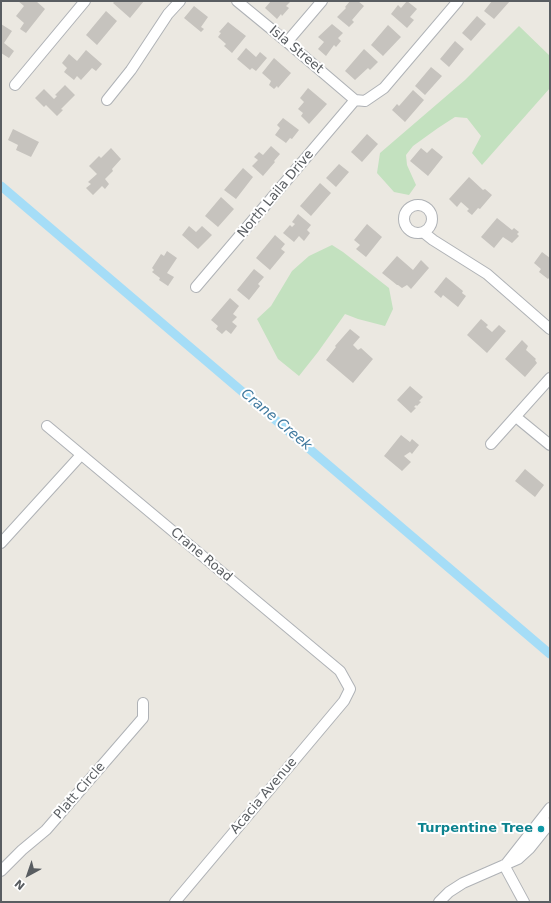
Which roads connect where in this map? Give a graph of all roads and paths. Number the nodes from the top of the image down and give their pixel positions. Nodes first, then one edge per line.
1 (85, 1) edge
2 (180, 1) edge
3 (237, 1) edge
4 (322, 1) edge
5 (458, 1) edge
6 (287, 42) junction
7 (15, 85) dead end
8 (107, 100) dead end
9 (355, 100) junction
10 (423, 232) dead end
11 (196, 288) dead end
12 (550, 328) edge
13 (550, 378) edge
14 (516, 417) junction
15 (47, 426) dead end
16 (492, 444) dead end
17 (550, 445) edge
18 (81, 455) junction
19 (1, 544) edge
20 (350, 689) joint
21 (143, 703) dead end
22 (550, 808) edge
23 (550, 823) edge
24 (504, 865) junction
25 (1, 871) edge
26 (175, 902) edge
27 (439, 902) edge
28 (524, 902) edge

1 - 7 street
2 - 8 street
3 - 6 street, Isla Street
4 - 6 street
5 - 9 street
6 - 9 street, Isla Street
9 - 11 street, North Laila Drive
10 - 12 street
13 - 14 street
14 - 16 street
14 - 17 street
15 - 18 street, Crane Road
18 - 19 street
18 - 20 street, Crane Road
20 - 26 street, Acacia Avenue
21 - 25 street, Platt Circle
22 - 24 street
23 - 24 street
24 - 27 street
24 - 28 street

